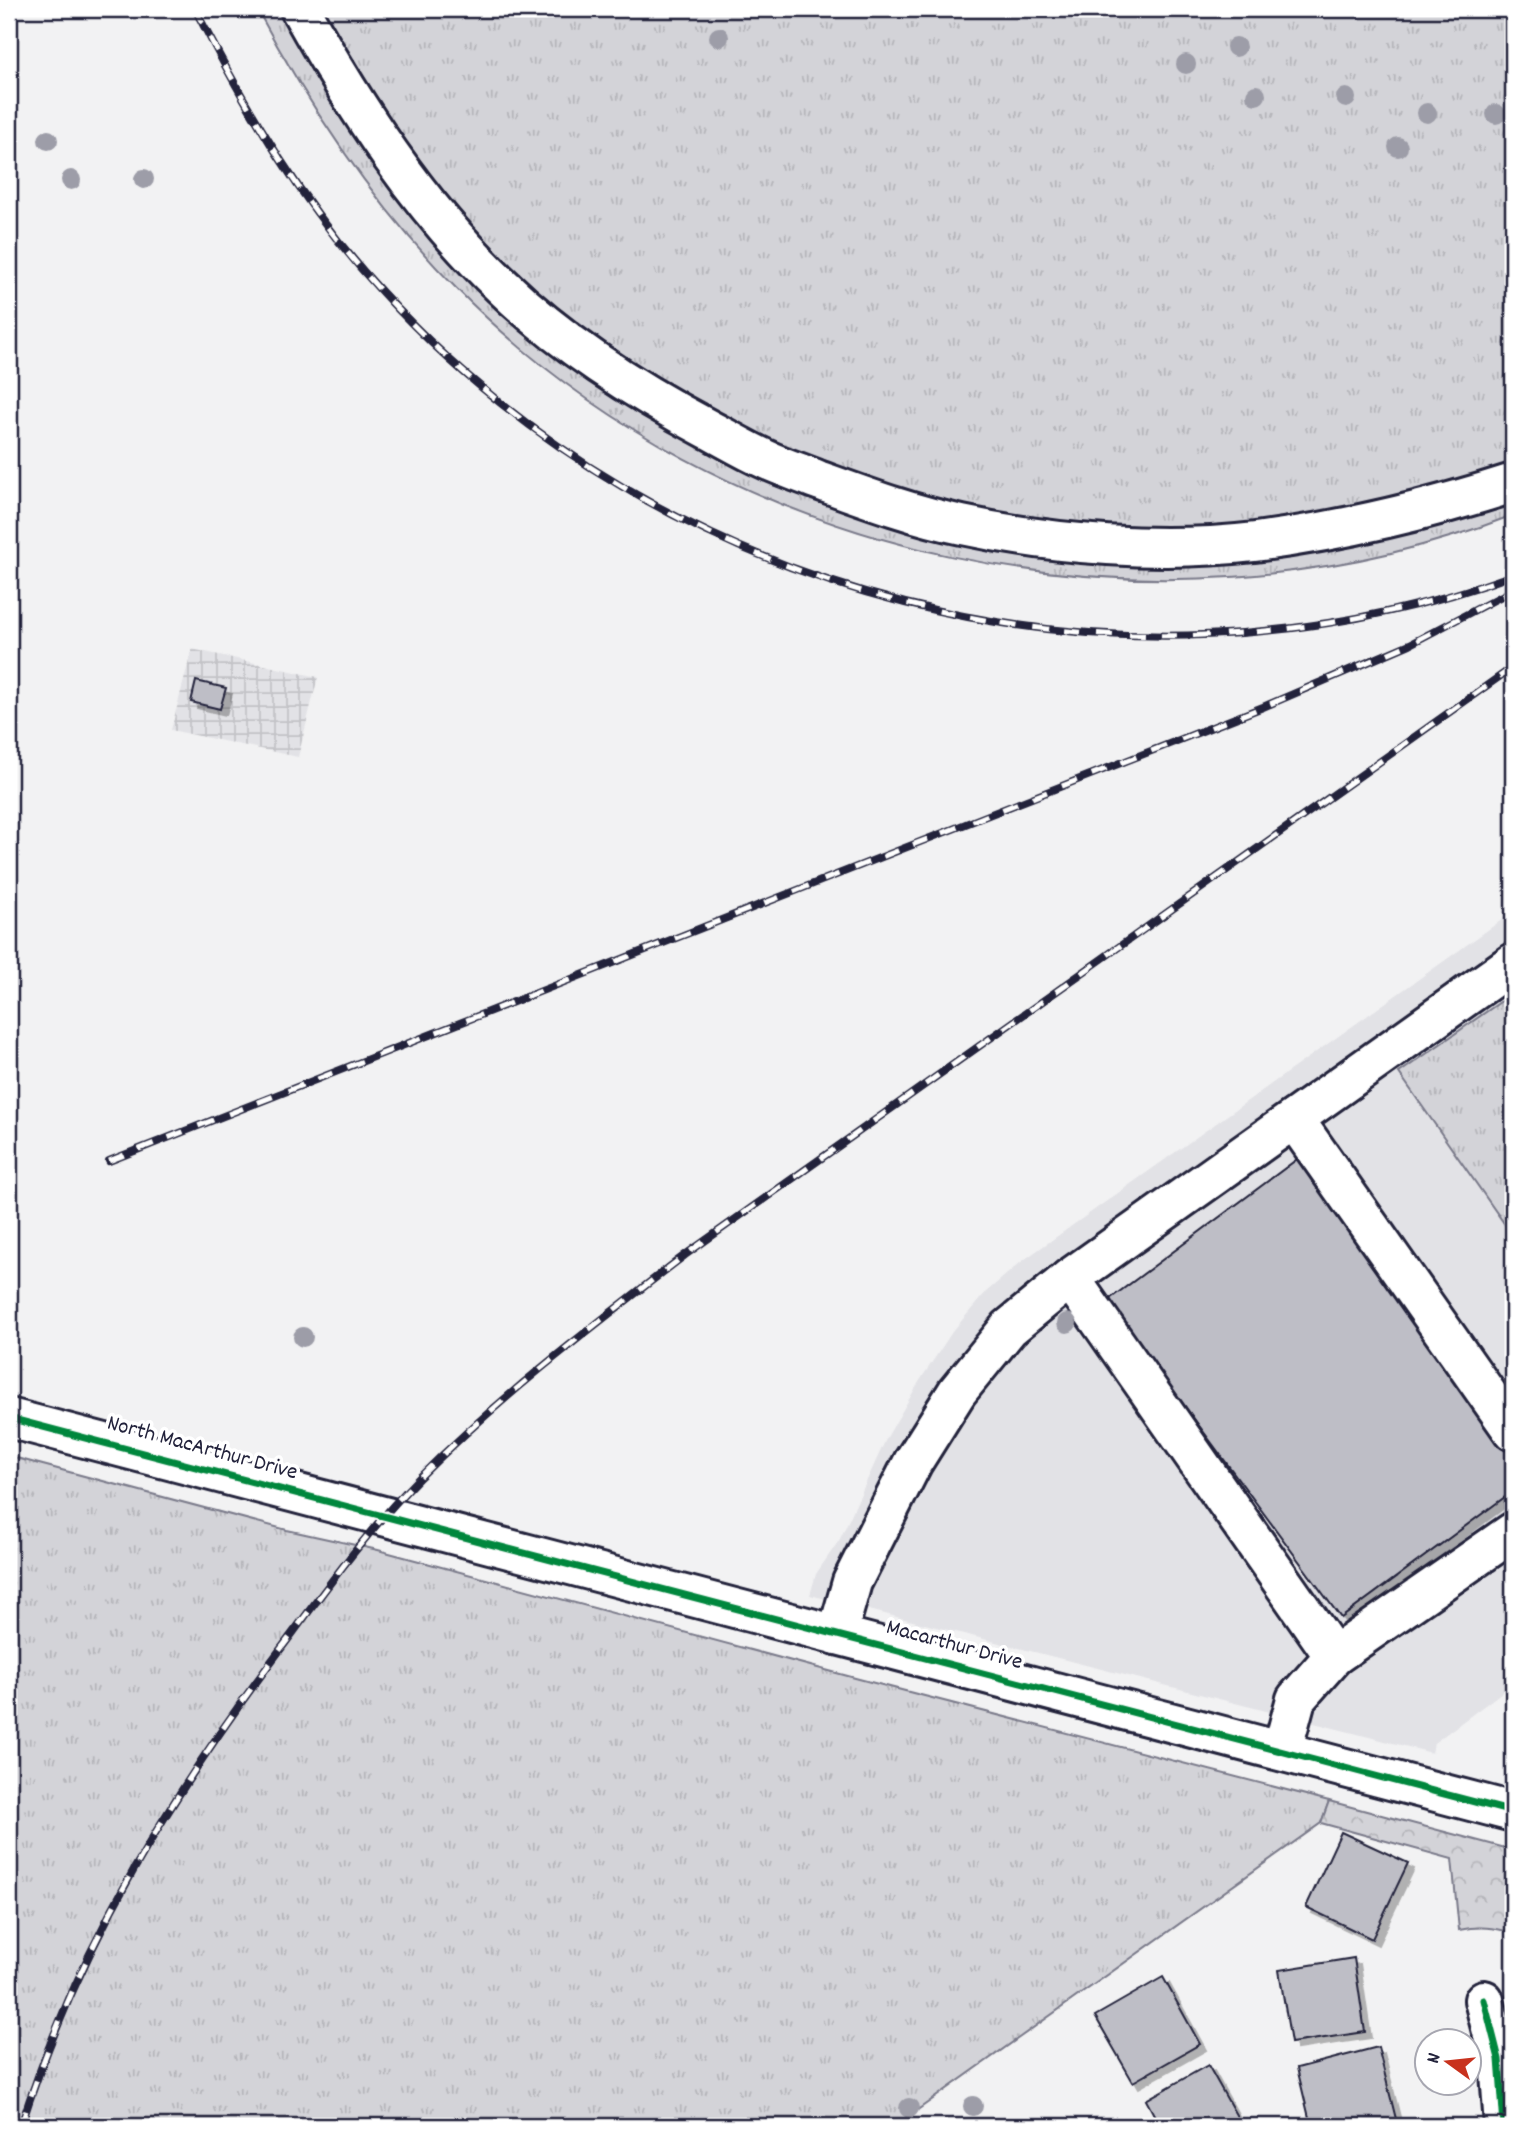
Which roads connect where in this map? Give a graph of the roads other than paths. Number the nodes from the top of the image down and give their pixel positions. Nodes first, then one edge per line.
1 (300, 9) edge
2 (1513, 483) edge
3 (1513, 963) edge
4 (1294, 1119) junction
5 (1070, 1278) junction
6 (9, 1418) edge
7 (1513, 1431) edge
8 (385, 1516) joint
9 (1513, 1532) edge
10 (837, 1635) junction
11 (1334, 1656) junction
12 (1282, 1751) junction
13 (1513, 1812) edge
14 (1483, 2000) dead end
15 (1504, 2126) edge

1 - 2 main road
3 - 4 main road
4 - 5 main road
4 - 7 main road
5 - 10 main road
5 - 11 main road
6 - 8 main road, North MacArthur Drive
8 - 10 main road, Macarthur Drive
9 - 11 main road
10 - 12 main road, Macarthur Drive
11 - 12 main road
12 - 13 main road, Macarthur Drive
14 - 15 main road

